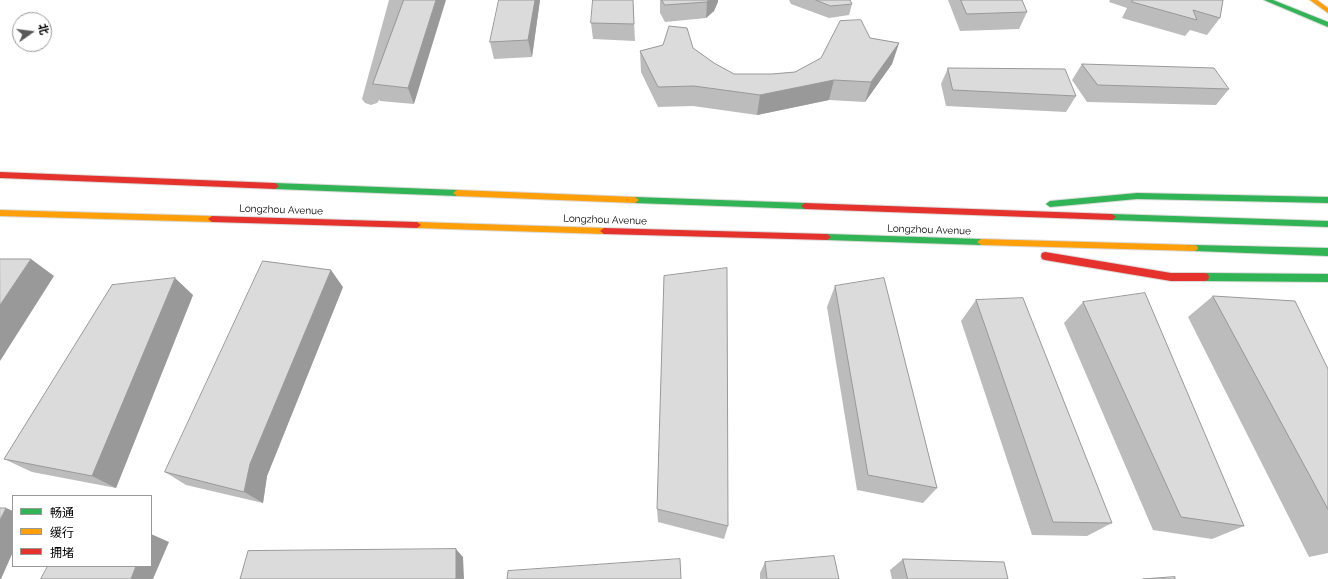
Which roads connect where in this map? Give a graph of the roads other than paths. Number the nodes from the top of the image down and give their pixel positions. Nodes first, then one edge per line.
1 (397, 0) edge
2 (1267, 0) edge
3 (1313, 0) edge
4 (1328, 11) edge
5 (1328, 25) edge
6 (371, 99) dead end
7 (0, 175) edge
8 (1328, 200) edge
9 (953, 212) junction
10 (0, 213) edge
11 (1328, 224) edge
12 (957, 242) junction
13 (1018, 252) dead end
14 (1328, 252) edge
15 (1034, 254) dead end
16 (1328, 278) edge

1 - 6 street
2 - 5 main road
3 - 4 main road
7 - 9 main road, Longzhou Avenue
8 - 9 main road
9 - 11 main road, Longzhou Avenue
10 - 12 main road, Longzhou Avenue
12 - 13 main road
12 - 14 main road, Longzhou Avenue
15 - 16 main road

